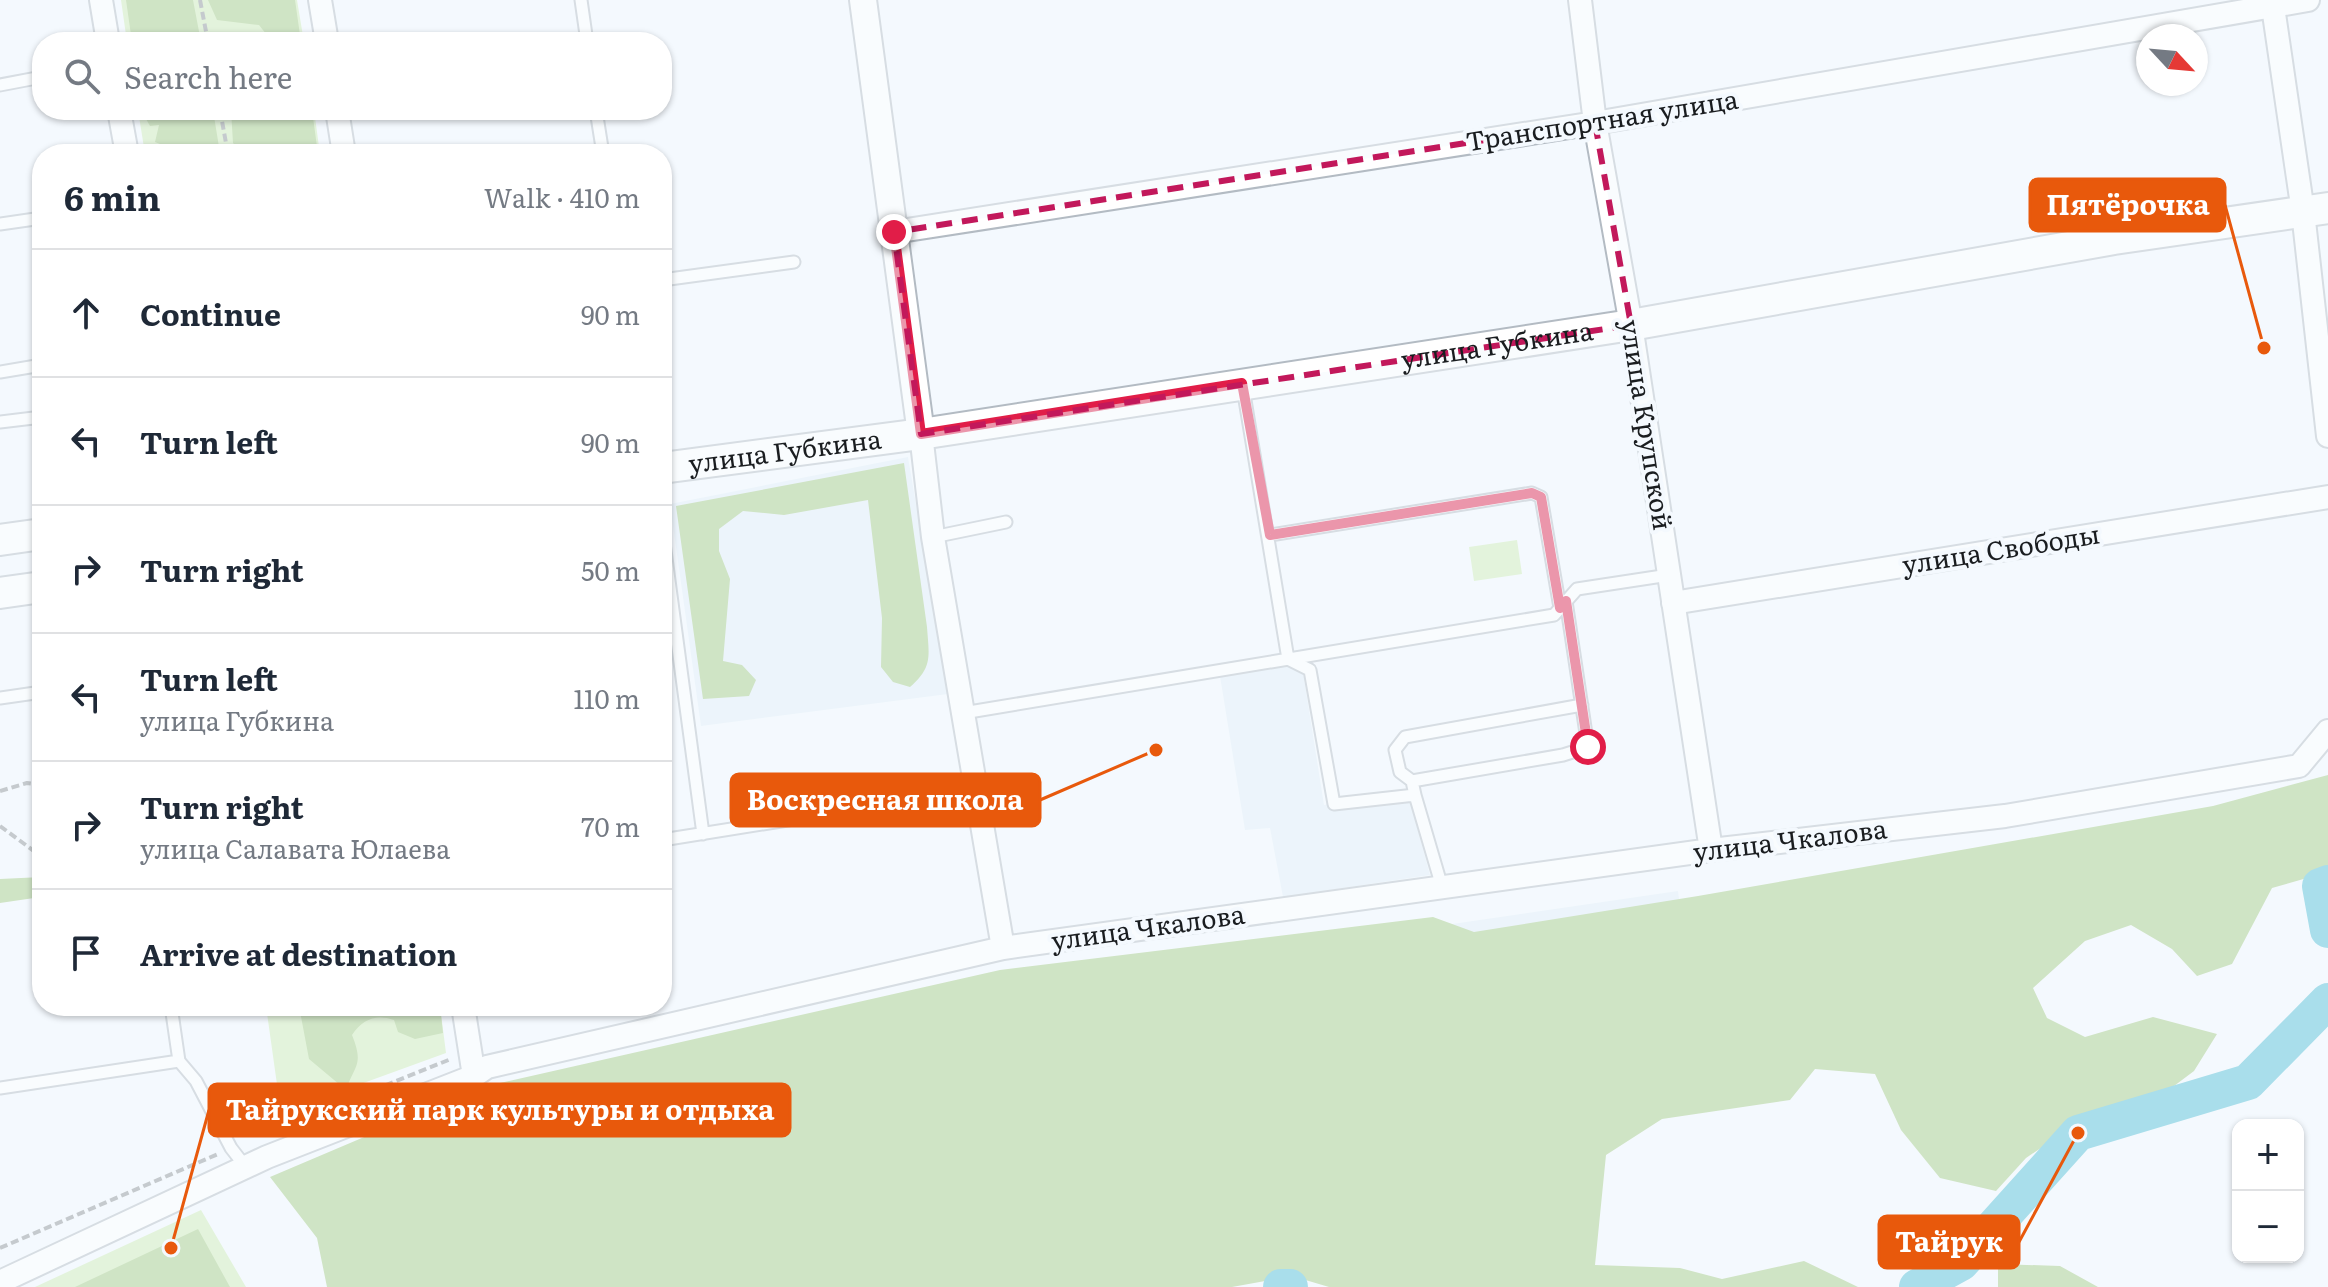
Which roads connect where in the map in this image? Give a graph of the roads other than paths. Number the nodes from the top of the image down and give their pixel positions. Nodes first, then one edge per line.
1 (101, 0) edge
2 (320, 0) edge
3 (581, 0) edge
4 (863, 0) edge
5 (1580, 0) edge
6 (2308, 0) edge
7 (2272, 3) edge
8 (106, 32) edge
9 (325, 32) edge
10 (586, 32) edge
11 (32, 79) edge
12 (0, 85) edge
13 (121, 120) edge
14 (339, 120) edge
15 (598, 120) edge
16 (1595, 123) junction
17 (125, 144) edge
18 (342, 144) edge
19 (601, 144) edge
20 (2315, 210) edge
21 (32, 219) edge
22 (0, 224) edge
23 (894, 232) junction
24 (794, 262) dead end
25 (672, 279) edge
26 (1631, 325) junction
27 (32, 367) edge
28 (0, 372) edge
29 (1242, 383) junction
30 (32, 418) edge
31 (0, 422) edge
32 (921, 434) junction
33 (2328, 436) edge
34 (672, 467) edge
35 (2328, 497) edge
36 (1006, 522) dead end
37 (32, 535) edge
38 (1270, 535) junction
39 (933, 537) junction
40 (0, 540) edge
41 (1669, 575) junction
42 (32, 588) edge
43 (0, 593) edge
44 (672, 603) edge
45 (1673, 603) junction
46 (1563, 605) junction
47 (1288, 659) junction
48 (32, 693) edge
49 (0, 698) edge
50 (1582, 705) junction
51 (963, 713) junction
52 (2328, 731) edge
53 (1412, 781) junction
54 (976, 790) junction
55 (1415, 795) junction
56 (703, 834) junction
57 (672, 839) edge
58 (1711, 850) junction
59 (1442, 887) junction
60 (1003, 948) junction
61 (172, 1016) edge
62 (465, 1016) edge
63 (179, 1061) junction
64 (474, 1076) junction
65 (0, 1088) edge
66 (245, 1166) junction
67 (0, 1282) edge

1 - 8 street
2 - 9 street
3 - 10 lane
4 - 23 street
5 - 16 street, улица Крупской
6 - 7 street, Транспортная улица
7 - 16 street, Транспортная улица
7 - 20 street
11 - 12 lane
13 - 17 street
14 - 18 street
15 - 19 lane
16 - 23 street, Транспортная улица
16 - 26 street, улица Крупской
20 - 26 main road, улица Губкина
20 - 33 street
21 - 22 lane
23 - 32 street
24 - 25 lane
26 - 29 main road, улица Губкина
26 - 41 street, улица Крупской
27 - 28 lane
29 - 32 main road, улица Губкина
29 - 38 lane
30 - 31 lane
32 - 34 main road, улица Губкина
32 - 39 street
35 - 45 street, улица Свободы
36 - 39 lane
37 - 40 main road
38 - 46 lane
38 - 47 lane
39 - 51 street
41 - 45 street, улица Крупской
41 - 46 lane
42 - 43 main road
44 - 56 lane
45 - 58 street, улица Крупской
46 - 47 lane
46 - 50 lane
47 - 51 lane
47 - 55 lane
48 - 49 lane
50 - 53 lane
50 - 53 lane
51 - 54 street
52 - 58 street, улица Чкалова
53 - 55 lane
54 - 56 lane
54 - 60 street
55 - 59 lane
56 - 57 lane
58 - 59 street, улица Чкалова
59 - 60 street, улица Чкалова
60 - 64 street, улица Чкалова
61 - 63 lane
62 - 64 street
63 - 65 lane
63 - 66 lane
64 - 66 street, улица Чкалова
66 - 67 street, улица Чкалова

